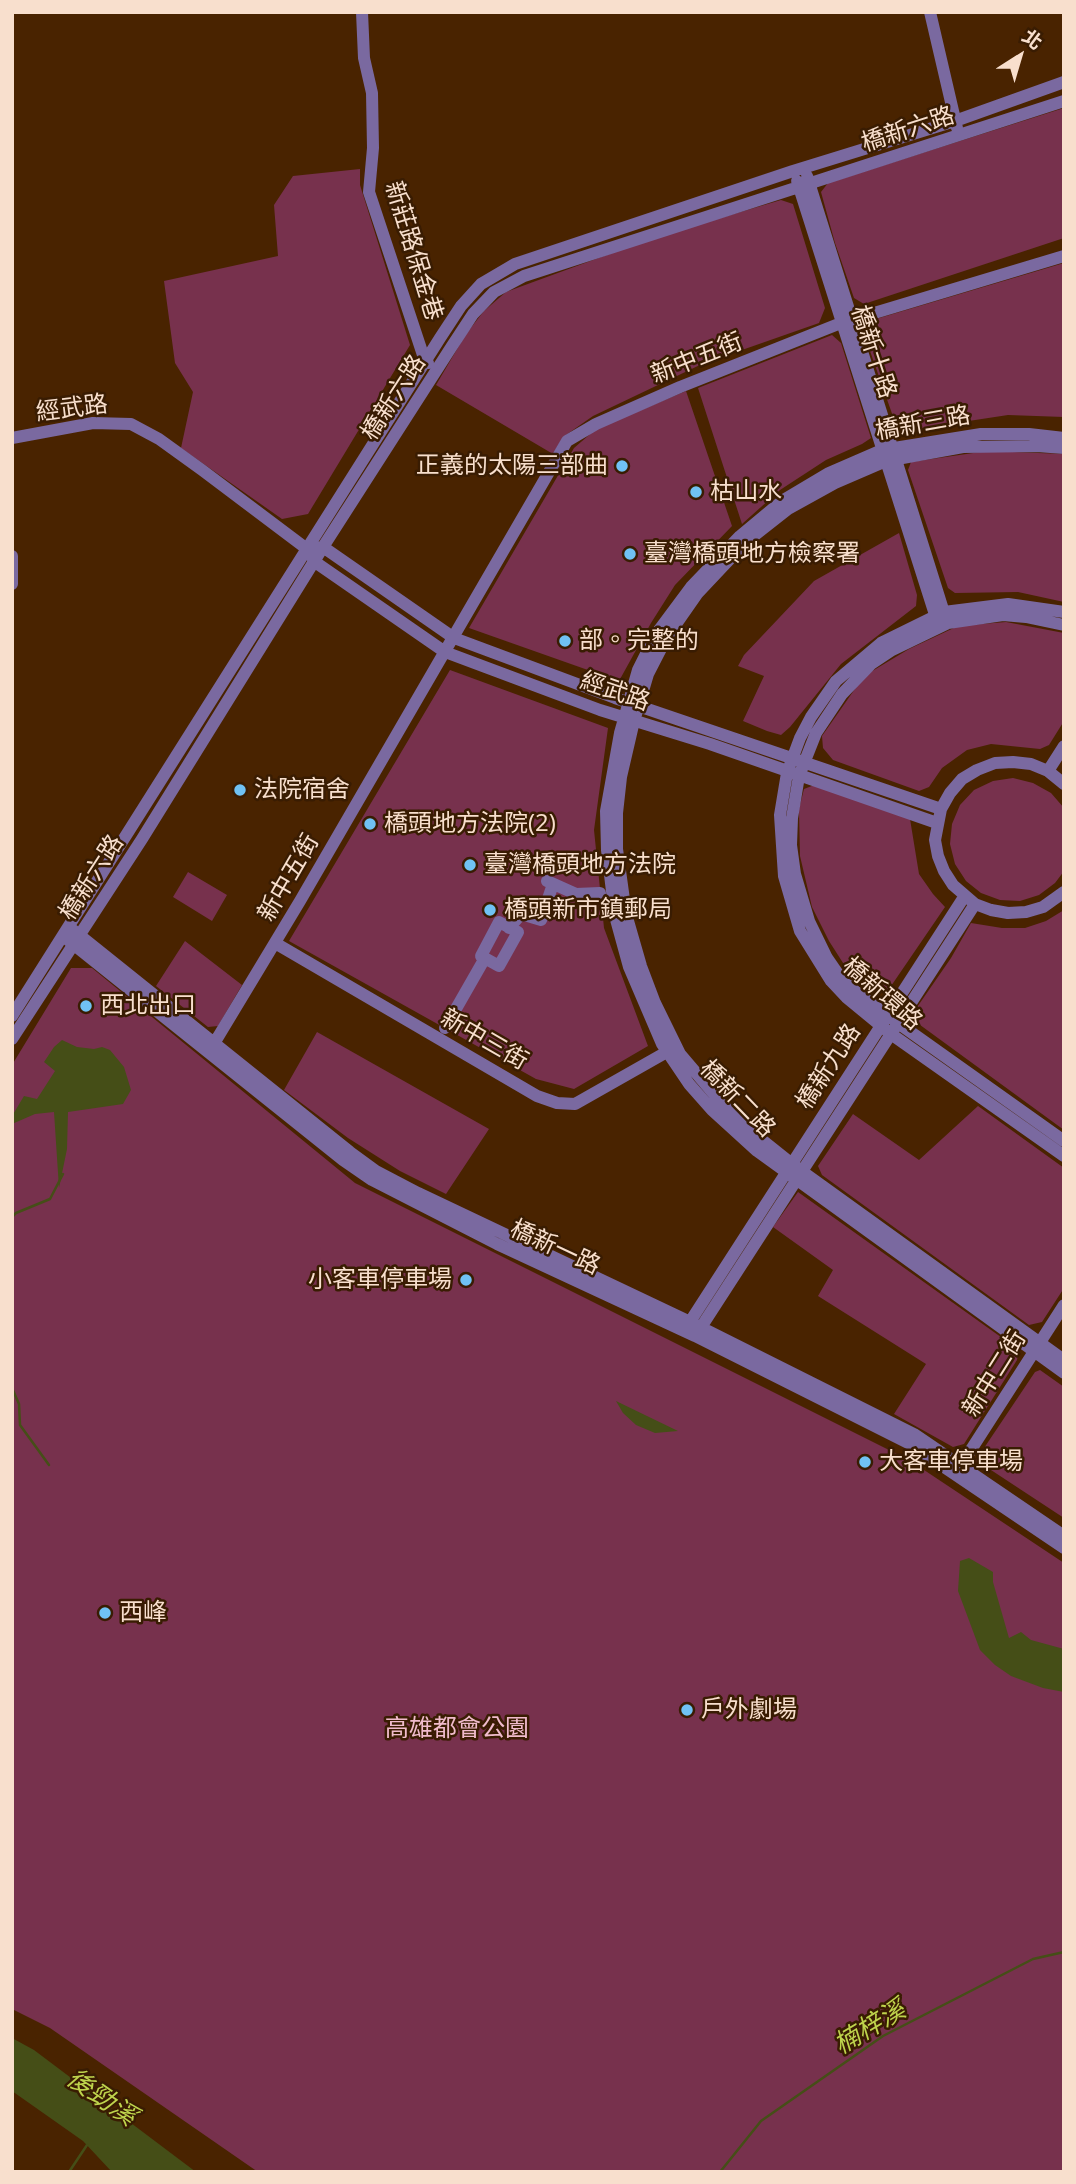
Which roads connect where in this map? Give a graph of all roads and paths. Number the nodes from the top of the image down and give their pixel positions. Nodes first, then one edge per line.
1 (362, 12) edge
2 (930, 12) edge
3 (1064, 82) edge
4 (1064, 101) edge
5 (955, 121) junction
6 (959, 136) junction
7 (799, 169) junction
8 (804, 184) junction
9 (1064, 256) edge
10 (847, 322) junction
11 (425, 361) junction
12 (438, 369) junction
13 (12, 438) edge
14 (1064, 438) edge
15 (1064, 448) edge
16 (889, 455) junction
17 (323, 547) junction
18 (307, 548) junction
19 (12, 556) edge
20 (315, 562) junction
21 (12, 584) edge
22 (1064, 612) edge
23 (941, 619) junction
24 (1064, 625) edge
25 (454, 638) junction
26 (445, 652) junction
27 (634, 705) junction
28 (629, 720) junction
29 (1064, 746) edge
30 (798, 760) junction
31 (793, 774) junction
32 (1058, 775) edge
33 (941, 809) junction
34 (937, 823) junction
35 (1064, 892) edge
36 (600, 893) dead end
37 (970, 900) junction
38 (509, 928) junction
39 (64, 930) junction
40 (76, 940) junction
41 (275, 943) junction
42 (485, 958) junction
43 (12, 1016) edge
44 (889, 1025) junction
45 (445, 1028) dead end
46 (12, 1039) edge
47 (211, 1047) junction
48 (671, 1049) junction
49 (1064, 1141) edge
50 (1064, 1156) edge
51 (794, 1172) junction
52 (1064, 1306) edge
53 (693, 1329) junction
54 (1036, 1348) junction
55 (1064, 1360) edge
56 (1064, 1373) edge
57 (959, 1470) junction
58 (1044, 1528) junction
59 (1064, 1536) edge
60 (1064, 1548) edge

1 - 11 street, 新莊路保金巷
2 - 5 street
3 - 5 street, 橋新六路
4 - 6 street, 橋新六路
5 - 6 street
5 - 7 street, 橋新六路
6 - 8 street, 橋新六路
7 - 8 street, 橋新十路
7 - 11 street, 橋新六路
8 - 10 street, 橋新十路
8 - 12 street, 橋新六路
9 - 10 street, 新中五街
10 - 16 street, 橋新十路
10 - 25 street, 新中五街
11 - 12 street
11 - 18 street, 橋新六路
12 - 17 street, 橋新六路
13 - 18 street, 經武路
14 - 16 street, 橋新三路
15 - 16 street, 橋新三路
16 - 23 street, 橋新十路
16 - 27 street, 橋新三路
17 - 18 street
17 - 20 street, 橋新六路
17 - 25 street, 經武路
18 - 20 street, 經武路
18 - 39 street, 橋新六路
19 - 21 street
20 - 26 street, 經武路
20 - 40 street, 橋新六路
22 - 23 street, 橋新環路
23 - 24 street, 橋新環路
23 - 30 street, 橋新環路
25 - 26 street, 新中五街
25 - 27 street, 經武路
26 - 28 street, 經武路
26 - 41 street, 新中五街
27 - 28 street, 橋新二路
27 - 30 street, 經武路
28 - 31 street, 經武路
28 - 48 street, 橋新二路
29 - 32 street
30 - 31 street, 橋新環路
30 - 33 street, 經武路
31 - 34 street, 經武路
31 - 44 street, 橋新環路
32 - 33 street
33 - 34 street
34 - 37 street
35 - 37 street
36 - 38 street
37 - 44 street, 橋新九路
38 - 42 street
38 - 42 street
39 - 40 street, 橋新一路
39 - 43 street, 橋新六路
40 - 46 street, 橋新六路
40 - 47 street, 橋新一路
41 - 47 street, 新中五街
41 - 48 street, 新中三街
42 - 45 street
44 - 49 street, 橋新環路
44 - 50 street, 橋新環路
44 - 51 street, 橋新九路
47 - 53 street, 橋新一路
48 - 51 street, 橋新二路
51 - 53 street, 橋新九路
51 - 54 street, 橋新二路
52 - 54 street, 新中二街
53 - 57 street, 橋新一路
54 - 55 street, 橋新二路
54 - 56 street, 橋新二路
54 - 57 street, 新中二街
57 - 58 street, 橋新一路
58 - 59 street, 橋新一路
58 - 60 street, 橋新一路

